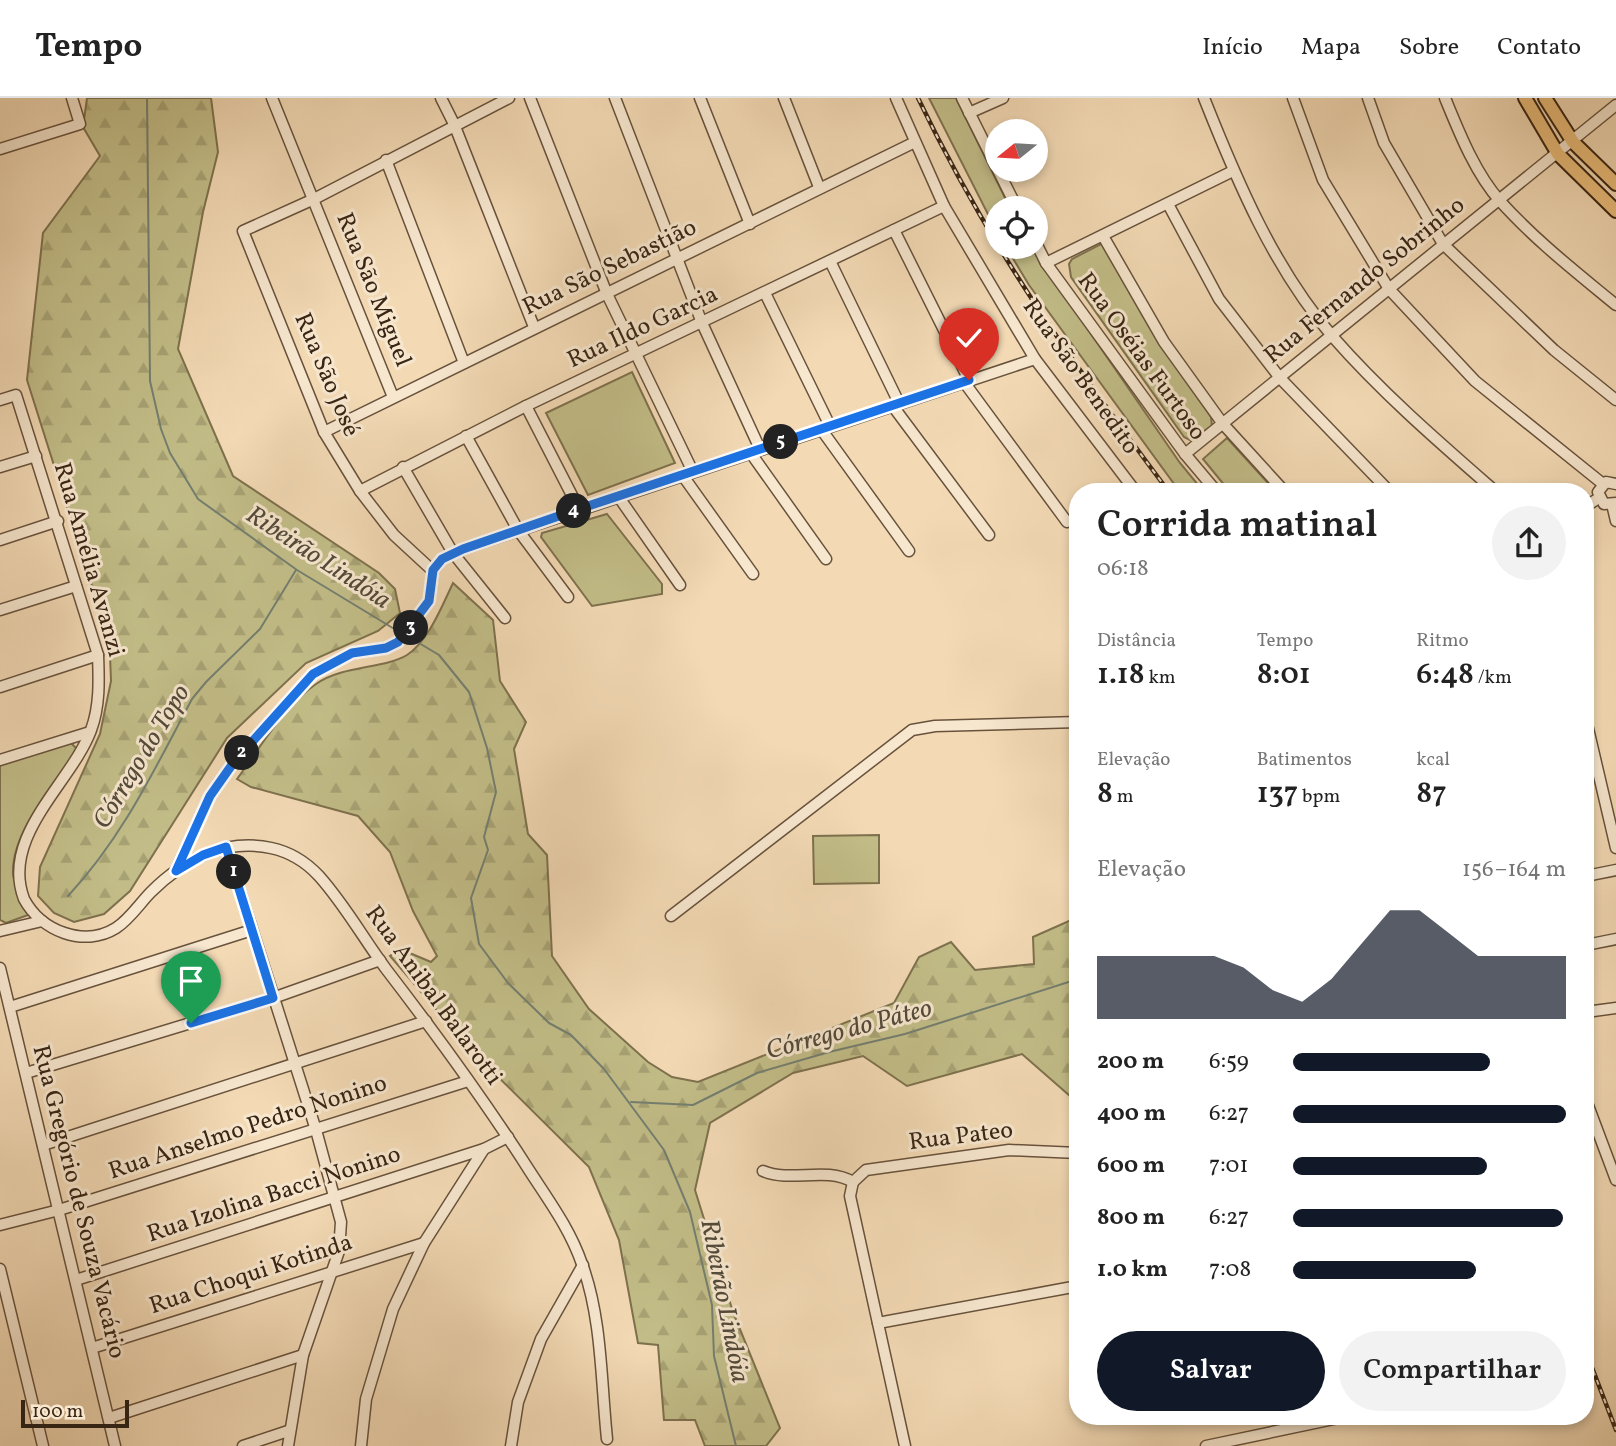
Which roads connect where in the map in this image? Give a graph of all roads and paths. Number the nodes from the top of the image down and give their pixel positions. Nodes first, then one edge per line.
1 (72, 98) edge
2 (272, 98) edge
3 (441, 98) edge
4 (509, 98) edge
5 (530, 98) edge
6 (615, 98) edge
7 (700, 98) edge
8 (784, 98) edge
9 (897, 98) edge
10 (962, 98) edge
11 (1003, 98) edge
12 (1204, 98) edge
13 (1293, 98) edge
14 (1368, 98) edge
15 (1445, 98) edge
16 (1525, 98) edge
17 (1545, 98) edge
18 (1616, 105) edge
19 (969, 113) junction
20 (454, 124) junction
21 (915, 142) junction
22 (1573, 142) junction
23 (0, 149) edge
24 (1558, 154) junction
25 (386, 160) junction
26 (1233, 171) junction
27 (1616, 184) edge
28 (819, 187) junction
29 (1011, 196) edge
30 (314, 198) junction
31 (1499, 200) junction
32 (1168, 204) junction
33 (944, 206) junction
34 (1616, 211) edge
35 (750, 224) junction
36 (894, 230) junction
37 (1103, 236) junction
38 (1443, 244) junction
39 (1044, 259) edge
40 (676, 260) junction
41 (830, 261) junction
42 (1046, 263) junction
43 (1389, 289) junction
44 (765, 293) junction
45 (607, 294) junction
46 (1616, 305) edge
47 (702, 324) junction
48 (534, 327) junction
49 (1332, 336) junction
50 (634, 355) junction
51 (1035, 359) junction
52 (464, 363) junction
53 (1280, 378) junction
54 (967, 381) junction
55 (393, 397) junction
56 (0, 400) edge
57 (1616, 400) edge
58 (896, 404) junction
59 (526, 406) junction
60 (1223, 424) junction
61 (825, 428) junction
62 (324, 432) junction
63 (466, 436) junction
64 (755, 450) junction
65 (1185, 454) junction
66 (36, 456) junction
67 (0, 467) edge
68 (403, 467) junction
69 (688, 474) junction
70 (1129, 483) edge
71 (1209, 483) edge
72 (1277, 483) edge
73 (1381, 483) edge
74 (1486, 483) edge
75 (1616, 483) edge
76 (1603, 484) junction
77 (360, 491) junction
78 (618, 496) junction
79 (1599, 498) junction
80 (1594, 501) edge
81 (1614, 503) edge
82 (579, 509) junction
83 (58, 521) junction
84 (1616, 521) edge
85 (1067, 522) dead end
86 (518, 530) junction
87 (989, 535) dead end
88 (0, 540) edge
89 (909, 551) dead end
90 (453, 553) junction
91 (826, 559) dead end
92 (433, 570) junction
93 (753, 574) dead end
94 (680, 585) dead end
95 (76, 586) junction
96 (568, 597) dead end
97 (0, 611) edge
98 (505, 618) dead end
99 (98, 655) junction
100 (0, 687) edge
101 (1069, 722) edge
102 (90, 732) junction
103 (1594, 754) edge
104 (0, 760) edge
105 (226, 847) junction
106 (1616, 848) edge
107 (1616, 870) edge
108 (176, 871) junction
109 (1594, 874) edge
110 (671, 916) dead end
111 (42, 921) junction
112 (252, 930) junction
113 (0, 931) edge
114 (1616, 939) edge
115 (1594, 943) edge
116 (380, 960) junction
117 (0, 968) edge
118 (273, 998) junction
119 (10, 1007) junction
120 (1616, 1008) edge
121 (1594, 1011) edge
122 (426, 1021) junction
123 (294, 1064) junction
124 (26, 1073) junction
125 (468, 1081) junction
126 (1594, 1121) edge
127 (316, 1130) junction
128 (508, 1137) junction
129 (43, 1145) junction
130 (484, 1149) junction
131 (1069, 1153) edge
132 (763, 1171) dead end
133 (1616, 1180) edge
134 (853, 1182) junction
135 (336, 1197) junction
136 (59, 1210) junction
137 (0, 1225) edge
138 (424, 1243) junction
139 (583, 1265) junction
140 (0, 1269) edge
141 (333, 1270) junction
142 (76, 1280) junction
143 (1069, 1288) edge
144 (878, 1323) junction
145 (92, 1348) junction
146 (303, 1355) junction
147 (109, 1418) junction
148 (1309, 1425) edge
149 (288, 1432) junction
150 (607, 1439) dead end
151 (1230, 1443) edge
152 (43, 1446) edge
153 (116, 1446) edge
154 (243, 1446) edge
155 (288, 1446) edge
156 (361, 1446) edge
157 (511, 1446) edge
158 (905, 1446) edge
159 (1206, 1446) edge

1 - 23 street
2 - 30 street, Rua São Miguel
3 - 20 street
4 - 20 street
5 - 45 street
6 - 40 street
7 - 35 street
8 - 28 street
9 - 21 street, Rua São Benedito
10 - 19 street
11 - 19 street
12 - 26 street
13 - 43 street
14 - 38 street
15 - 31 street
16 - 24 main road
17 - 22 main road
18 - 22 street, Rua Fernando Sobrinho
19 - 29 street
20 - 25 street
20 - 48 street
21 - 28 street, Rua São Sebastião
21 - 33 street, Rua São Benedito
22 - 24 street, Rua Fernando Sobrinho
22 - 27 main road
24 - 31 street, Rua Fernando Sobrinho
24 - 34 main road
25 - 30 street
25 - 52 street
26 - 32 street
26 - 49 street
28 - 35 street, Rua São Sebastião
30 - 55 street, Rua São Miguel
30 - 62 street, Rua São José
31 - 38 street, Rua Fernando Sobrinho
31 - 46 street
32 - 37 street
32 - 53 street
33 - 36 street, Rua Ildo Garcia
33 - 51 street, Rua São Benedito
35 - 40 street, Rua São Sebastião
36 - 41 street, Rua Ildo Garcia
36 - 54 street
37 - 42 street
37 - 60 street
38 - 43 street, Rua Fernando Sobrinho
38 - 57 street
39 - 42 street, Rua Oséias Furtoso
40 - 45 street, Rua São Sebastião
40 - 47 street
41 - 44 street, Rua Ildo Garcia
41 - 58 street
42 - 65 street, Rua Oséias Furtoso
43 - 49 street, Rua Fernando Sobrinho
43 - 76 street
44 - 47 street, Rua Ildo Garcia
44 - 61 street
45 - 48 street, Rua São Sebastião
45 - 50 street
47 - 50 street, Rua Ildo Garcia
47 - 64 street
48 - 52 street, Rua São Sebastião
49 - 53 street, Rua Fernando Sobrinho
49 - 74 street
50 - 59 street, Rua Ildo Garcia
50 - 69 street
51 - 54 street
51 - 70 street, Rua São Benedito
52 - 55 street, Rua São Sebastião
53 - 60 street, Rua Fernando Sobrinho
53 - 73 street
54 - 58 street
54 - 85 street
55 - 62 street, Rua São Sebastião
56 - 66 street, Rua Amélia Avanzi
58 - 61 street
58 - 87 street
59 - 63 street, Rua Ildo Garcia
59 - 82 street
60 - 65 street, Rua Fernando Sobrinho
60 - 72 street
61 - 64 street
61 - 89 street
62 - 77 street, Rua São José
63 - 68 street, Rua Ildo Garcia
63 - 86 street
64 - 69 street
64 - 91 street
65 - 71 street, Rua Oséias Furtoso
66 - 67 street
66 - 83 street, Rua Amélia Avanzi
68 - 77 street, Rua Ildo Garcia
68 - 90 street
69 - 78 street
69 - 93 street
75 - 76 street
76 - 79 street
77 - 92 street, Rua São José
78 - 82 street
78 - 94 street
79 - 80 street
79 - 81 street
81 - 84 street
82 - 86 street
83 - 88 street
83 - 95 street, Rua Amélia Avanzi
86 - 90 street
86 - 96 street
90 - 92 street
90 - 98 street
92 - 108 street
95 - 97 street
95 - 99 street, Rua Amélia Avanzi
99 - 100 street
99 - 102 street, Rua Amélia Avanzi
101 - 110 street
102 - 104 street
102 - 111 street, Rua Amélia Avanzi
103 - 106 street
105 - 108 street, Rua Anibal Balarotti
105 - 112 street
105 - 116 street, Rua Anibal Balarotti
107 - 109 street
108 - 111 street, Rua Anibal Balarotti
111 - 113 street
112 - 118 street
112 - 119 street
114 - 115 street
116 - 118 street
116 - 122 street, Rua Anibal Balarotti
117 - 119 street, Rua Gregório de Souza Vacário
118 - 123 street
118 - 124 street
119 - 124 street, Rua Gregório de Souza Vacário
120 - 121 street
122 - 123 street
122 - 125 street, Rua Anibal Balarotti
123 - 127 street
123 - 129 street
124 - 129 street, Rua Gregório de Souza Vacário
125 - 127 street, Rua Anselmo Pedro Nonino
125 - 128 street, Rua Anibal Balarotti
126 - 133 street
127 - 135 street
127 - 136 street, Rua Anselmo Pedro Nonino
128 - 130 street, Rua Izolina Bacci Nonino
128 - 139 street, Rua Anibal Balarotti
129 - 136 street, Rua Gregório de Souza Vacário
130 - 135 street, Rua Izolina Bacci Nonino
130 - 138 street
131 - 134 street, Rua Pateo
132 - 134 street
134 - 144 street
135 - 141 street
135 - 142 street, Rua Izolina Bacci Nonino
136 - 137 street, Rua Anselmo Pedro Nonino
136 - 142 street, Rua Gregório de Souza Vacário
138 - 141 street, Rua Choqui Kotinda
138 - 156 street
139 - 150 street, Rua Anibal Balarotti
139 - 157 street
140 - 152 street
141 - 145 street, Rua Choqui Kotinda
141 - 146 street
142 - 145 street, Rua Gregório de Souza Vacário
143 - 144 street
144 - 158 street
145 - 147 street, Rua Gregório de Souza Vacário
146 - 147 street
146 - 149 street
147 - 153 street, Rua Gregório de Souza Vacário
148 - 151 street
149 - 154 street
149 - 155 street
151 - 159 street

